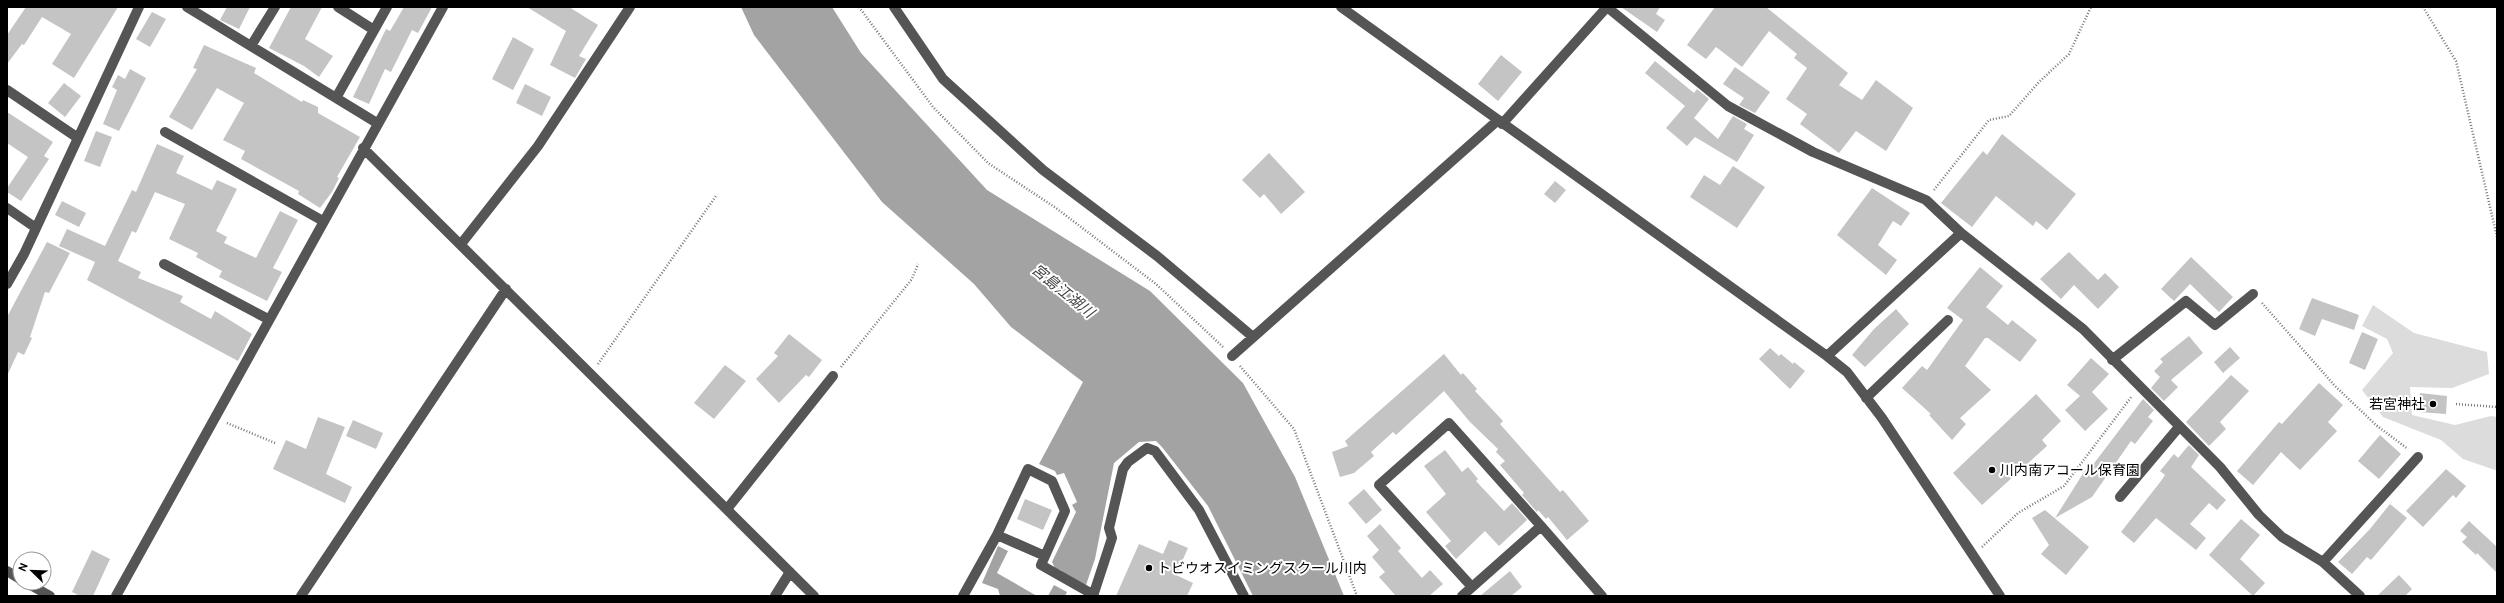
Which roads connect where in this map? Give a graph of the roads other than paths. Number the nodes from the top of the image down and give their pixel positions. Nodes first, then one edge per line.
1 (139, 7) edge
2 (187, 7) edge
3 (275, 7) edge
4 (338, 7) edge
5 (387, 7) edge
6 (443, 7) edge
7 (630, 7) edge
8 (894, 7) edge
9 (1341, 7) edge
10 (374, 30) junction
11 (251, 46) junction
12 (7, 90) edge
13 (336, 98) junction
14 (1500, 122) junction
15 (377, 123) junction
16 (165, 132) dead end
17 (78, 138) junction
18 (363, 148) junction
19 (7, 208) edge
20 (323, 220) junction
21 (36, 228) junction
22 (1961, 233) junction
23 (461, 244) junction
24 (164, 264) dead end
25 (7, 284) edge
26 (506, 289) junction
27 (2254, 294) road end
28 (268, 319) junction
29 (1948, 320) dead end
30 (1254, 337) junction
31 (1232, 356) road end
32 (1827, 356) junction
33 (2112, 360) junction
34 (833, 376) road end
35 (1866, 398) junction
36 (2179, 427) junction
37 (2418, 456) road end
38 (2120, 497) dead end
39 (727, 509) junction
40 (1542, 526) junction
41 (997, 534) junction
42 (1045, 556) junction
43 (2323, 562) junction
44 (790, 572) junction
45 (1472, 587) junction
46 (41, 591) edge
47 (1093, 595) edge
48 (50, 596) edge
49 (116, 596) edge
50 (301, 596) edge
51 (775, 596) edge
52 (814, 596) edge
53 (963, 596) edge
54 (1244, 596) edge
55 (1462, 596) edge
56 (1602, 596) edge
57 (2000, 596) edge
58 (2360, 596) edge

1 - 17 street
2 - 11 street
3 - 11 street
4 - 10 street
5 - 10 street
6 - 15 street
7 - 23 street
8 - 30 street
9 - 14 street
10 - 13 street
11 - 13 street
12 - 17 street
13 - 15 street
14 - 22 street
14 - 30 street
14 - 32 street
15 - 18 street
16 - 20 street
17 - 21 street
18 - 20 street
18 - 23 street
19 - 21 street
20 - 28 street
21 - 25 street
22 - 32 street
22 - 33 street
23 - 26 street
24 - 28 street
26 - 39 street
26 - 50 street
27 - 33 street
28 - 49 street
29 - 35 street
30 - 31 street
32 - 35 street
33 - 36 street
34 - 39 street
35 - 57 street
36 - 38 street
36 - 43 street
37 - 43 street
39 - 44 street
40 - 45 street
40 - 45 street
40 - 56 street
41 - 42 street
41 - 42 street
41 - 53 street
42 - 47 street
43 - 58 street
44 - 51 street
44 - 52 street
45 - 55 street
46 - 48 street
47 - 54 street

